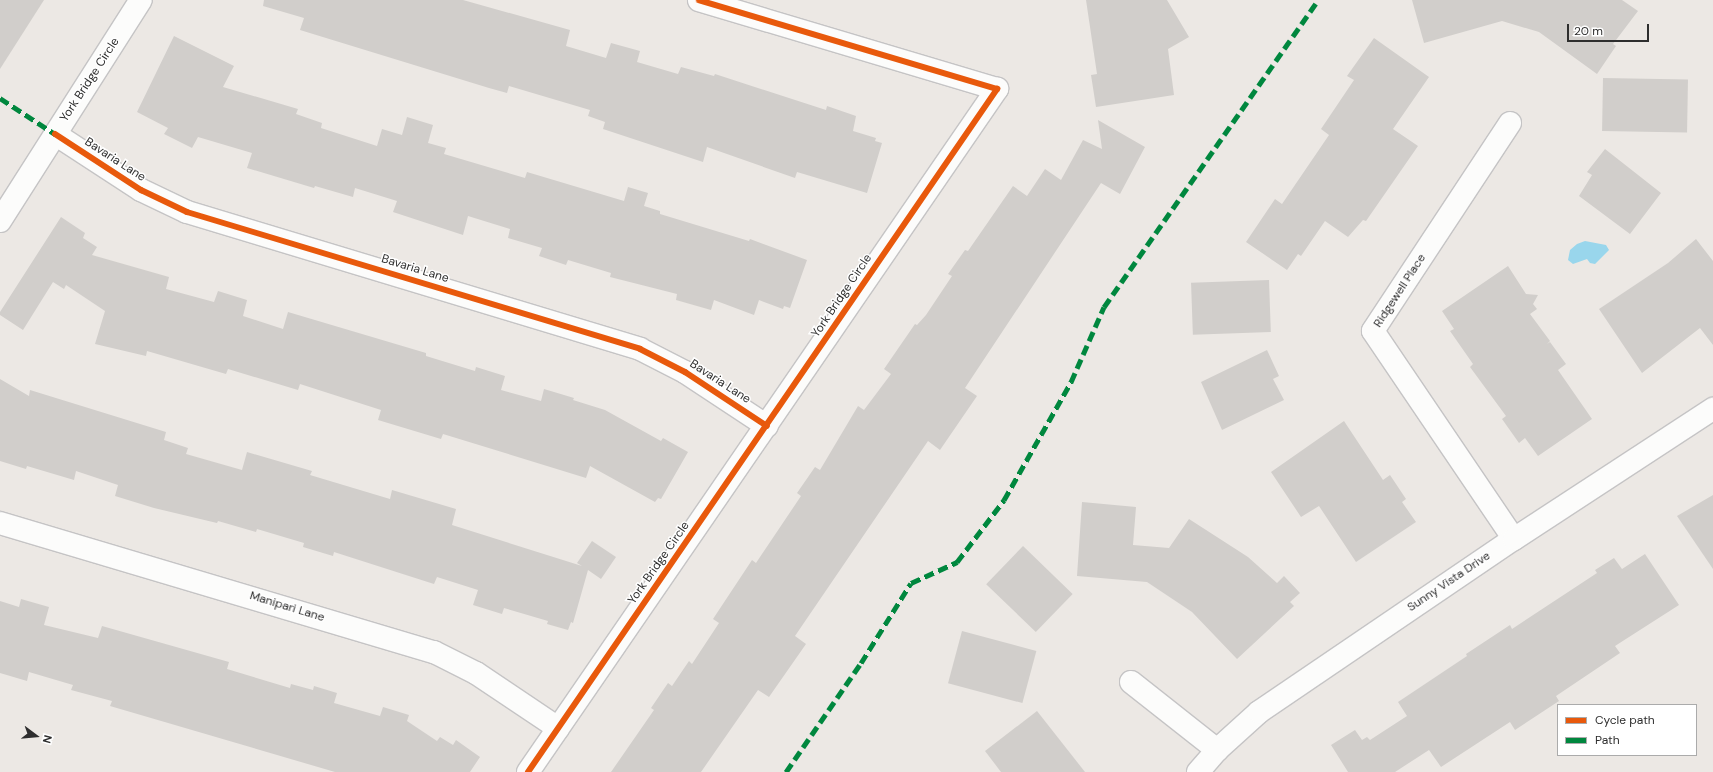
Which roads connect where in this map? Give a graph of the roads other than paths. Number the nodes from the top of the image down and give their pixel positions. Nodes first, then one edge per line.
1 (141, 0) edge
2 (699, 0) edge
3 (1510, 123) dead end
4 (55, 134) junction
5 (0, 222) edge
6 (1713, 409) edge
7 (767, 426) junction
8 (0, 522) edge
9 (1514, 539) junction
10 (1131, 682) dead end
11 (558, 728) junction
12 (1217, 750) junction
13 (528, 772) edge
14 (1198, 772) edge

1 - 4 street, York Bridge Circle
2 - 7 street, York Bridge Circle
3 - 9 street, Ridgewell Place
4 - 5 street, York Bridge Circle
4 - 7 street, Bavaria Lane
6 - 9 street, Sunny Vista Drive
7 - 11 street, York Bridge Circle
8 - 11 street, Manipari Lane
9 - 12 street, Sunny Vista Drive
10 - 12 street
11 - 13 street, York Bridge Circle
12 - 14 street, Sunny Vista Drive

